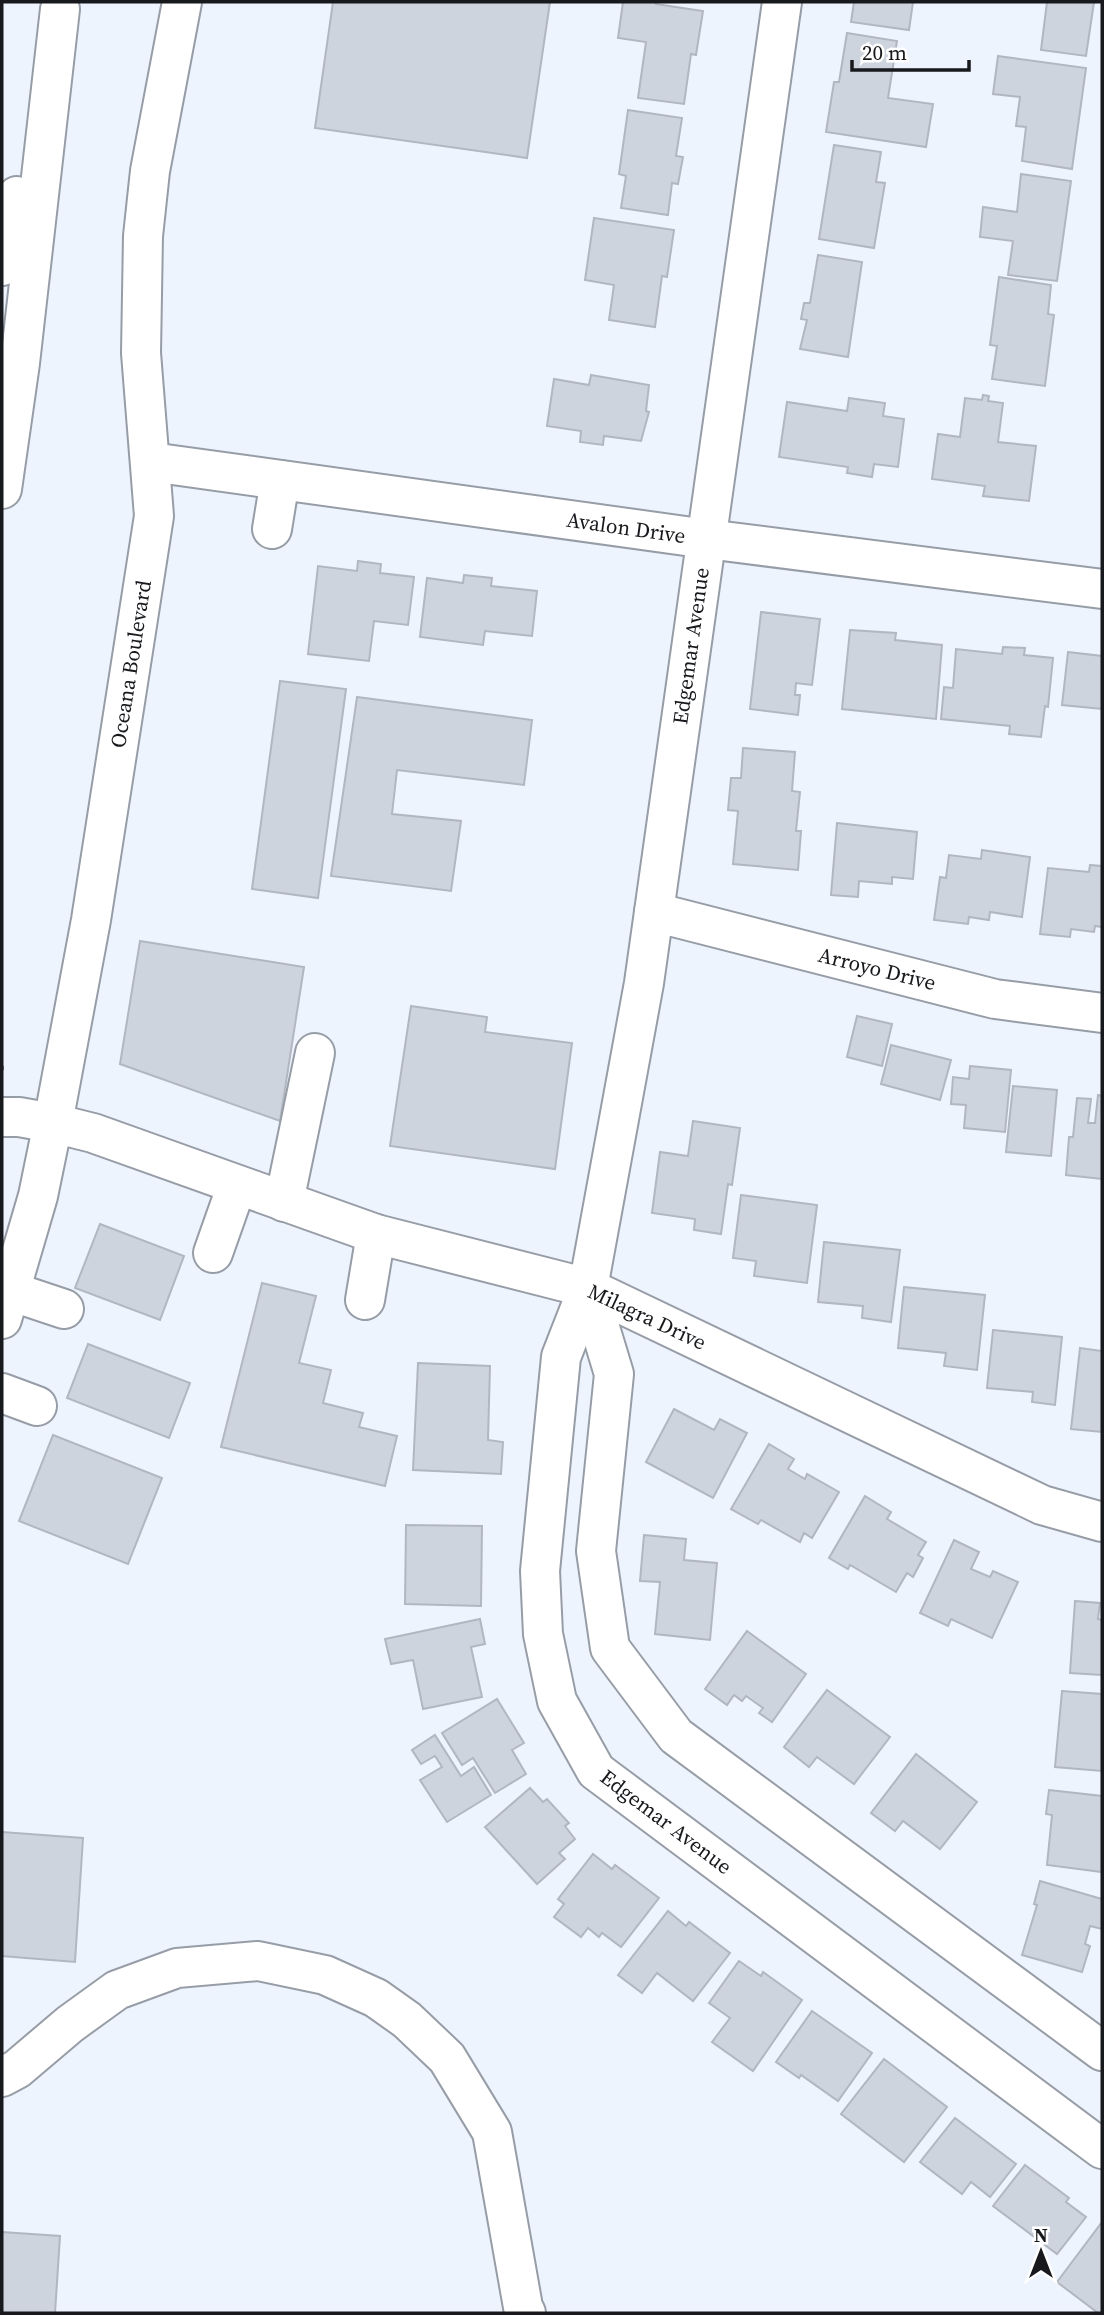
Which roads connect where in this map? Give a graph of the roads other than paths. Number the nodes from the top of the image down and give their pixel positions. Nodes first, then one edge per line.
1 (183, 2) edge
2 (782, 2) edge
3 (60, 5) edge
4 (2, 266) edge
5 (151, 462) junction
6 (280, 480) junction
7 (2, 489) edge
8 (272, 528) dead end
9 (707, 539) junction
10 (1101, 581) edge
11 (654, 912) junction
12 (1102, 1013) edge
13 (315, 1053) dead end
14 (2, 1117) edge
15 (53, 1123) junction
16 (237, 1185) junction
17 (284, 1202) junction
18 (376, 1234) junction
19 (213, 1253) dead end
20 (588, 1288) junction
21 (365, 1300) dead end
22 (6, 1305) edge
23 (64, 1309) dead end
24 (2, 1393) edge
25 (37, 1406) dead end
26 (1102, 1522) edge
27 (1102, 2051) edge
28 (2, 2077) edge
29 (1102, 2149) edge
30 (526, 2313) edge

1 - 5 main road, Oceana Boulevard
2 - 9 main road, Edgemar Avenue
3 - 4 main road
3 - 7 main road
5 - 6 main road, Avalon Drive
5 - 15 main road, Oceana Boulevard
6 - 8 main road
6 - 9 main road, Avalon Drive
9 - 10 main road, Avalon Drive
9 - 11 main road, Edgemar Avenue
11 - 12 main road, Arroyo Drive
11 - 20 main road, Edgemar Avenue
13 - 17 main road
14 - 15 main road, Milagra Drive
15 - 16 main road, Milagra Drive
15 - 22 main road, Oceana Boulevard
16 - 17 main road, Milagra Drive
16 - 19 main road
17 - 18 main road, Milagra Drive
18 - 20 main road, Milagra Drive
18 - 21 main road
20 - 26 main road, Milagra Drive
20 - 27 main road, Edgemar Avenue
20 - 29 main road, Edgemar Avenue
22 - 23 main road
24 - 25 main road
28 - 30 main road

